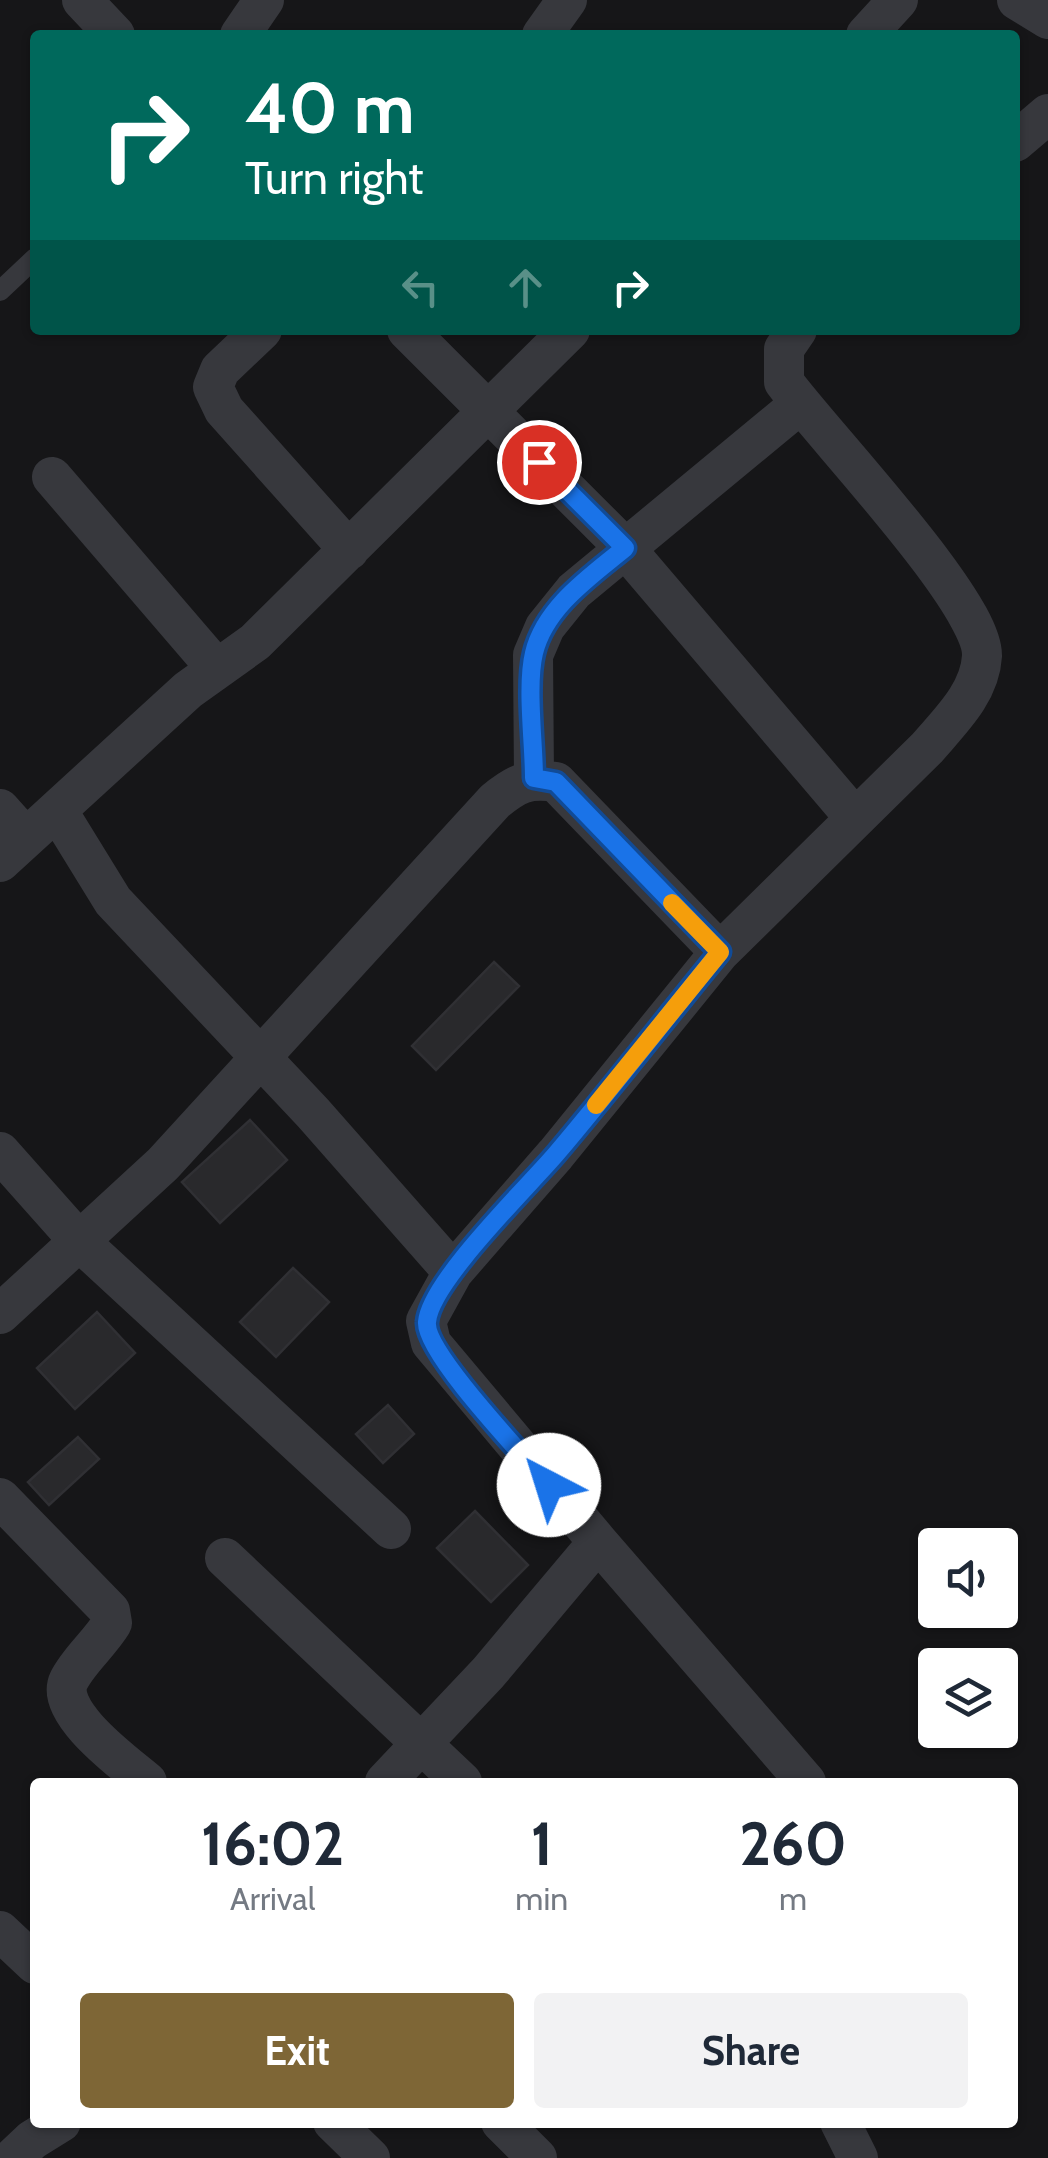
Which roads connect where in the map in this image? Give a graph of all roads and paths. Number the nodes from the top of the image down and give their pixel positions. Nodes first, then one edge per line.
1 (82, 0) edge
2 (264, 0) edge
3 (567, 0) edge
4 (898, 0) edge
5 (1017, 0) edge
6 (1048, 19) edge
7 (111, 30) edge
8 (243, 30) edge
9 (546, 30) edge
10 (871, 30) edge
11 (1048, 114) edge
12 (1020, 138) edge
13 (30, 263) edge
14 (0, 291) edge
15 (257, 335) edge
16 (412, 335) edge
17 (565, 335) edge
18 (794, 335) edge
19 (800, 404) junction
20 (488, 412) junction
21 (52, 478) dead end
22 (625, 548) junction
23 (349, 550) junction
24 (217, 669) junction
25 (534, 778) junction
26 (57, 810) junction
27 (855, 818) junction
28 (9, 836) edge
29 (720, 952) junction
30 (259, 1060) junction
31 (0, 1152) edge
32 (80, 1240) junction
33 (452, 1272) junction
34 (0, 1314) edge
35 (0, 1498) edge
36 (391, 1529) dead end
37 (598, 1542) junction
38 (225, 1558) dead end
39 (420, 1743) junction
40 (142, 1778) edge
41 (389, 1778) edge
42 (458, 1778) edge
43 (803, 1778) edge
44 (0, 1931) edge
45 (30, 1959) edge
46 (340, 2128) edge
47 (507, 2128) edge
48 (843, 2128) edge
49 (370, 2158) edge
50 (538, 2158) edge
51 (858, 2158) edge

1 - 7 street
2 - 8 street
3 - 9 street
4 - 10 street
5 - 6 street
11 - 12 street
13 - 14 lane
15 - 23 street
16 - 20 street
17 - 20 street
18 - 19 street
19 - 22 street
19 - 27 street
20 - 22 street
20 - 23 street
21 - 24 street
22 - 25 street
22 - 27 street
23 - 24 street
24 - 26 street
25 - 29 street
25 - 30 street
26 - 28 street
26 - 30 street
27 - 29 street
29 - 33 street
30 - 32 street
30 - 33 street
31 - 32 street
32 - 34 street
32 - 36 street
33 - 37 street
35 - 40 street
37 - 39 street
37 - 43 street
38 - 39 street
39 - 41 street
39 - 42 street
44 - 45 street
46 - 49 street
47 - 50 street
48 - 51 street

